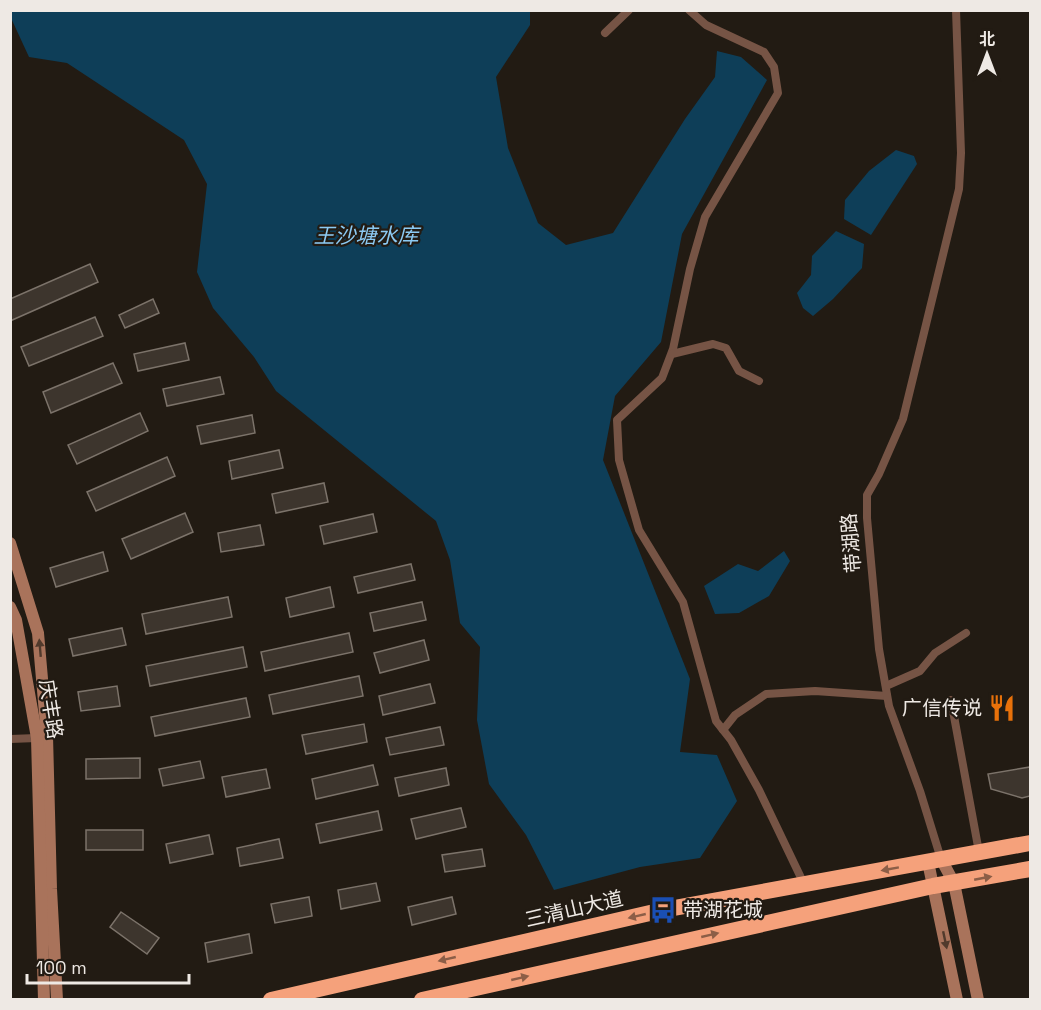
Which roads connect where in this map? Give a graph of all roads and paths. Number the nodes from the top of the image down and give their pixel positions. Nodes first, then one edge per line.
1 (629, 10) edge
2 (689, 10) edge
3 (956, 10) edge
4 (605, 33) dead end
5 (672, 354) junction
6 (759, 381) dead end
7 (10, 543) edge
8 (10, 607) edge
9 (966, 633) dead end
10 (886, 686) junction
11 (887, 696) junction
12 (951, 700) dead end
13 (723, 730) junction
14 (37, 738) junction
15 (10, 740) edge
16 (1030, 843) edge
17 (979, 852) junction
18 (934, 861) junction
19 (1030, 869) edge
20 (954, 883) junction
21 (804, 884) junction
22 (933, 886) junction
23 (44, 999) edge
24 (57, 999) edge
25 (271, 999) edge
26 (422, 999) edge
27 (957, 999) edge
28 (978, 999) edge

1 - 4 street
2 - 5 street
3 - 10 street, 带湖路
5 - 6 street
5 - 13 street
24 -> 7 main road
8 - 14 main road, 庆丰路
9 - 10 street
10 - 11 street, 带湖路
11 - 13 street
11 - 18 street, 带湖路
12 - 17 street
13 - 21 street
14 - 15 street
14 - 23 main road, 庆丰路
16 - 17 highway, 三清山大道
17 - 18 highway, 三清山大道
18 - 20 main road, 带湖路
18 -> 21 highway, 三清山大道
18 - 22 main road, 带湖路
20 -> 19 highway
20 - 22 highway
20 - 28 main road, 带湖路
21 -> 25 highway, 三清山大道
26 -> 22 highway
22 -> 27 main road, 带湖路

